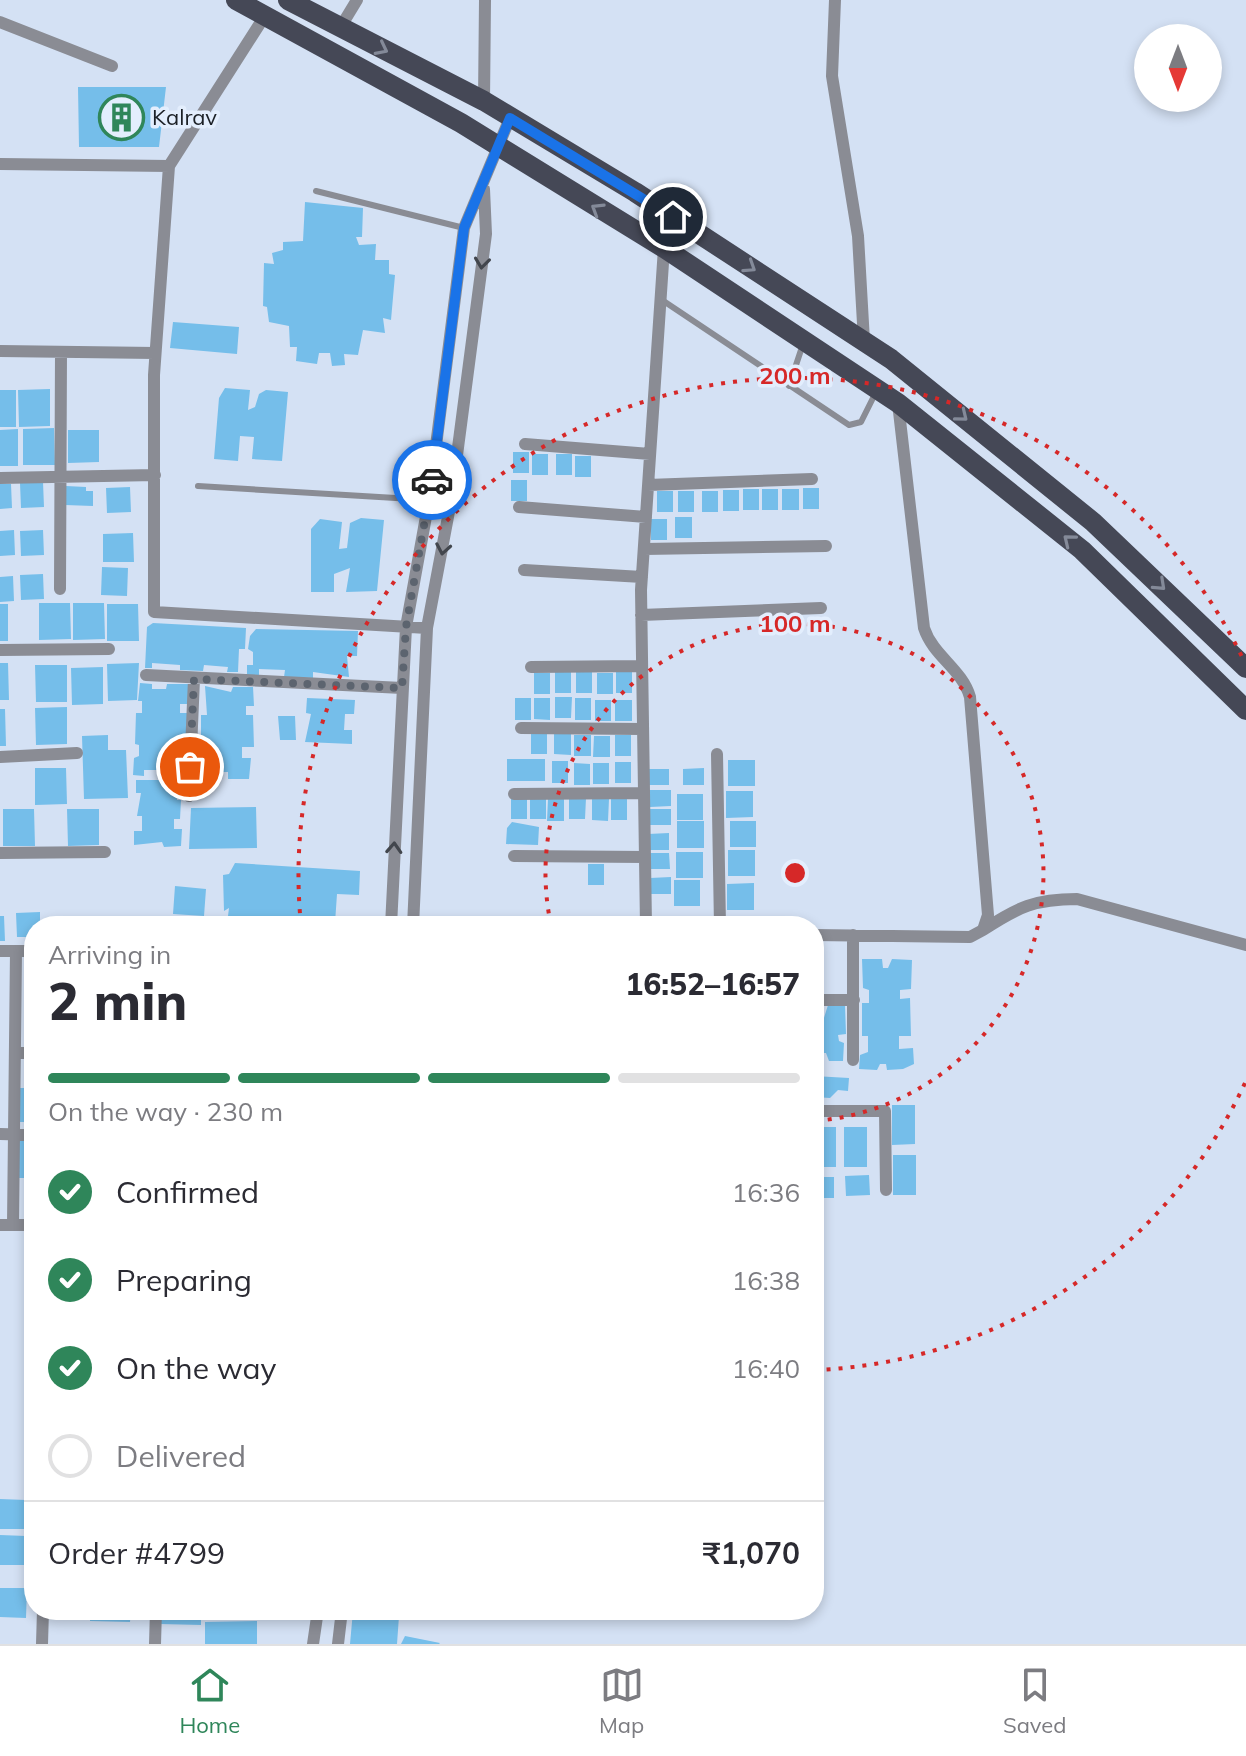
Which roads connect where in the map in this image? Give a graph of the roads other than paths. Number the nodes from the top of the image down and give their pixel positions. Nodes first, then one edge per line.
1 (236, 0) edge
2 (288, 0) edge
3 (357, 0) edge
4 (485, 0) edge
5 (835, 0) edge
6 (266, 14) junction
7 (0, 22) edge
8 (340, 28) junction
9 (112, 66) dead end
10 (484, 101) junction
11 (510, 118) junction
12 (496, 146) junction
13 (0, 164) edge
14 (169, 166) junction
15 (484, 186) junction
16 (316, 191) dead end
17 (673, 217) junction
18 (464, 228) junction
19 (664, 248) junction
20 (662, 300) junction
21 (805, 341) junction
22 (864, 341) junction
23 (0, 351) edge
24 (61, 352) junction
25 (155, 353) junction
26 (789, 386) junction
27 (878, 389) junction
28 (898, 403) junction
29 (525, 444) dead end
30 (650, 454) junction
31 (155, 475) junction
32 (60, 477) junction
33 (0, 478) edge
34 (812, 479) dead end
35 (648, 485) junction
36 (198, 486) dead end
37 (429, 500) junction
38 (519, 507) dead end
39 (646, 517) junction
40 (826, 546) dead end
41 (644, 549) junction
42 (524, 570) dead end
43 (642, 577) junction
44 (60, 589) dead end
45 (821, 608) dead end
46 (641, 615) junction
47 (406, 627) junction
48 (427, 628) junction
49 (109, 649) dead end
50 (0, 650) edge
51 (642, 666) junction
52 (531, 667) dead end
53 (1246, 668) edge
54 (146, 675) dead end
55 (194, 679) junction
56 (402, 688) junction
57 (1246, 710) edge
58 (521, 728) dead end
59 (643, 729) junction
60 (77, 753) dead end
61 (717, 754) dead end
62 (0, 757) edge
63 (644, 793) junction
64 (514, 794) dead end
65 (189, 796) dead end
66 (105, 852) dead end
67 (0, 853) edge
68 (514, 856) dead end
69 (645, 857) junction
70 (391, 916) edge
71 (413, 916) edge
72 (646, 916) edge
73 (720, 916) edge
74 (983, 930) junction
75 (824, 935) edge
76 (853, 935) junction
77 (1246, 945) edge
78 (0, 951) edge
79 (16, 951) junction
80 (24, 951) edge
81 (824, 1000) edge
82 (854, 1000) junction
83 (0, 1038) edge
84 (15, 1038) junction
85 (15, 1053) junction
86 (24, 1053) edge
87 (853, 1060) dead end
88 (824, 1111) edge
89 (0, 1134) edge
90 (14, 1135) junction
91 (24, 1135) edge
92 (886, 1190) dead end
93 (6, 1225) edge
94 (43, 1620) edge
95 (156, 1620) edge
96 (317, 1620) edge
97 (341, 1620) edge
98 (42, 1644) edge
99 (155, 1644) edge
100 (313, 1644) edge
101 (338, 1644) edge

1 - 6 main road
2 - 8 main road
3 - 8 street
4 - 10 street
5 - 22 street
6 - 12 main road
6 - 14 street
7 - 9 street
8 -> 10 main road
10 - 11 main road
11 - 12 street
11 - 17 main road
12 - 15 street
19 -> 12 main road
13 - 14 street
14 - 25 street
15 - 18 street
15 -> 48 street
16 - 18 lane
17 - 19 street
17 -> 22 main road
18 - 37 street
19 - 20 street
19 - 21 main road
20 - 26 lane
20 - 30 street
21 - 26 lane
21 - 27 main road
22 -> 53 main road
23 - 24 street
24 - 25 street
24 - 32 street
25 - 31 street
26 - 27 lane
27 - 28 main road
57 -> 28 main road
28 - 74 street
29 - 30 street
30 - 35 street
31 - 32 street
31 - 47 street
32 - 33 street
32 - 44 street
34 - 35 street
35 - 39 street
36 - 37 lane
37 - 47 street
38 - 39 street
39 - 41 street
40 - 41 street
41 - 43 street
42 - 43 street
43 - 46 street
45 - 46 street
46 - 51 street
47 - 48 street
47 - 56 street
48 - 71 street
49 - 50 street
51 - 52 street
51 - 59 street
54 - 55 street
55 - 56 street
55 - 65 street
70 -> 56 street
58 - 59 street
59 - 63 street
60 - 62 street
61 - 73 street
63 - 64 street
63 - 69 street
66 - 67 street
68 - 69 street
69 - 72 street
74 - 76 street
74 - 77 street
75 - 76 street
76 - 82 street
78 - 79 street
79 - 80 street
79 - 84 street
81 - 82 street
82 - 87 street
83 - 84 street
84 - 85 street
85 - 86 street
85 - 90 street
88 - 92 street
89 - 90 street
90 - 91 street
90 - 93 street
94 - 98 street
95 - 99 street
96 - 100 street
97 - 101 street

